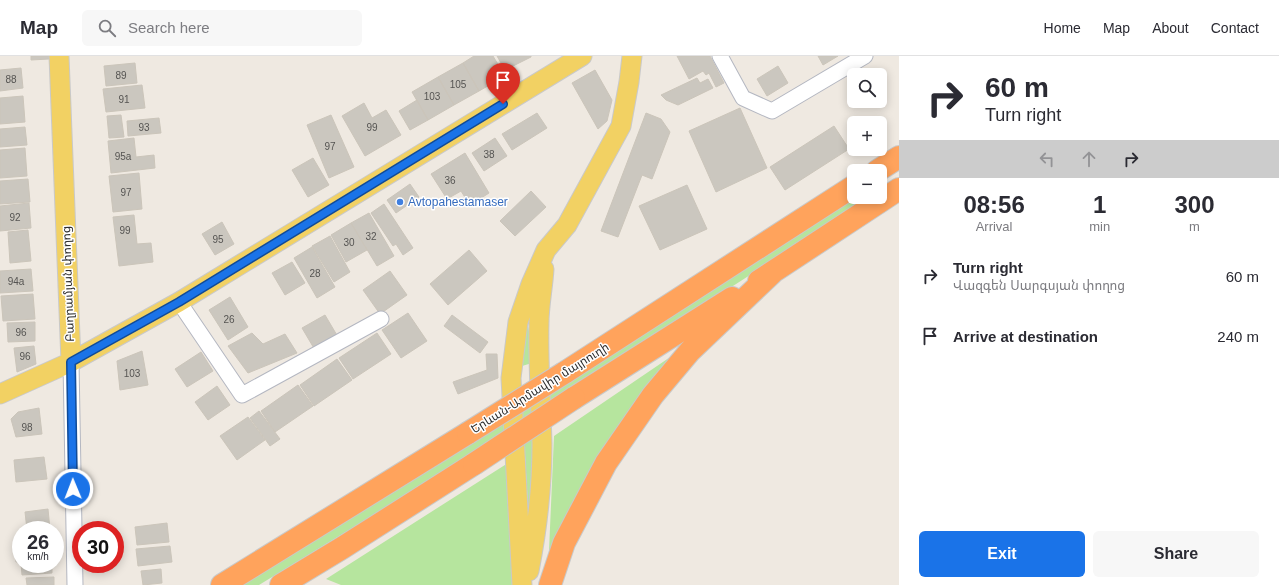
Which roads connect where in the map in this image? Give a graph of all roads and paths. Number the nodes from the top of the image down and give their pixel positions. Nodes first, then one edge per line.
1 (58, 56) edge
2 (582, 56) edge
3 (632, 56) edge
4 (720, 56) edge
5 (865, 56) edge
6 (899, 157) edge
7 (887, 165) edge
8 (899, 189) edge
9 (847, 191) edge
10 (546, 250) junction
11 (772, 273) junction
12 (179, 302) junction
13 (381, 319) dead end
14 (71, 362) junction
15 (0, 394) edge
16 (74, 585) edge
17 (222, 585) edge
18 (281, 585) edge
19 (522, 585) edge
20 (527, 585) edge
21 (550, 585) edge

1 - 14 main road, Բաղրամյան փողոց
2 - 12 main road
3 - 10 main road
4 - 5 street
6 - 7 highway
8 - 11 highway
9 - 17 highway, Երևան-Արմավիր մայրուղի, bridge
10 - 19 main road
10 - 20 main road
11 - 18 highway, bridge
11 - 21 highway
12 - 13 street
12 - 14 main road
14 - 15 main road
14 - 16 street, Բաղրամյան փողոց

